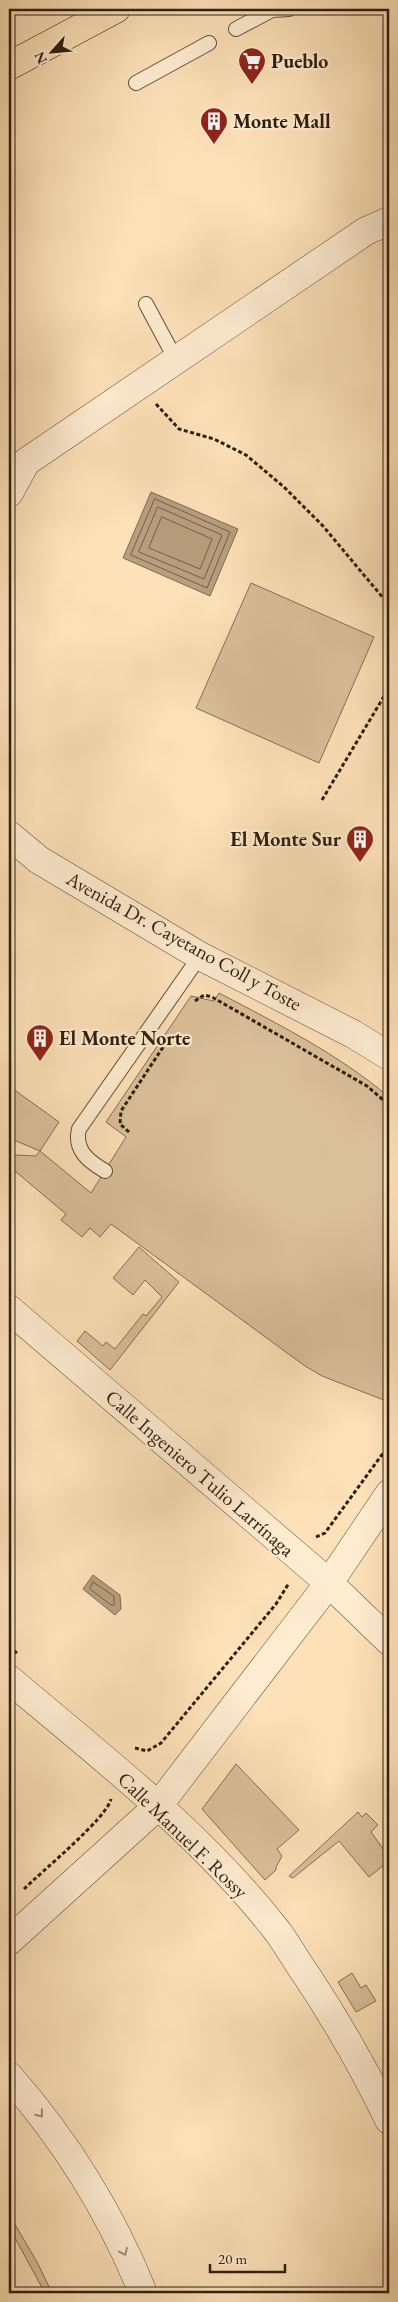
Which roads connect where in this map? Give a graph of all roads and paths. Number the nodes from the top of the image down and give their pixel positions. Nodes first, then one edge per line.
1 (116, 9) edge
2 (272, 9) edge
3 (289, 9) edge
4 (236, 29) dead end
5 (209, 43) dead end
6 (9, 66) edge
7 (136, 83) dead end
8 (389, 221) edge
9 (146, 304) dead end
10 (176, 360) junction
11 (140, 385) junction
12 (17, 456) edge
13 (9, 492) edge
14 (389, 605) edge
15 (389, 688) edge
16 (322, 800) dead end
17 (11, 843) edge
18 (200, 956) junction
19 (191, 1006) dead end
20 (169, 1039) dead end
21 (389, 1054) edge
22 (389, 1105) edge
23 (129, 1132) dead end
24 (105, 1171) dead end
25 (9, 1309) edge
26 (389, 1445) edge
27 (389, 1494) edge
28 (308, 1534) dead end
29 (289, 1578) dead end
30 (329, 1583) junction
31 (389, 1640) edge
32 (9, 1679) edge
33 (141, 1750) dead end
34 (110, 1792) dead end
35 (158, 1806) junction
36 (20, 1893) dead end
37 (9, 1941) edge
38 (9, 2076) edge
39 (389, 2120) edge
40 (143, 2293) edge

1 - 6 main road
2 - 3 lane
2 - 4 lane
5 - 7 lane
8 - 10 street
9 - 10 lane
10 - 11 street
11 - 12 street
11 - 14 path
12 - 13 street
15 - 16 path
17 - 18 street, Avenida Dr. Cayetano Coll y Toste
18 - 21 street, Avenida Dr. Cayetano Coll y Toste
18 - 24 lane
19 - 22 path
20 - 23 path
25 - 30 street, Calle Ingeniero Tulio Larrínaga
26 - 28 path
27 - 30 street
29 - 33 path
30 - 31 street, Calle Ingeniero Tulio Larrínaga
30 - 35 street
32 - 35 street, Calle Manuel F. Rossy
34 - 36 path
35 - 37 street
35 - 39 street, Calle Manuel F. Rossy
38 -> 40 street

